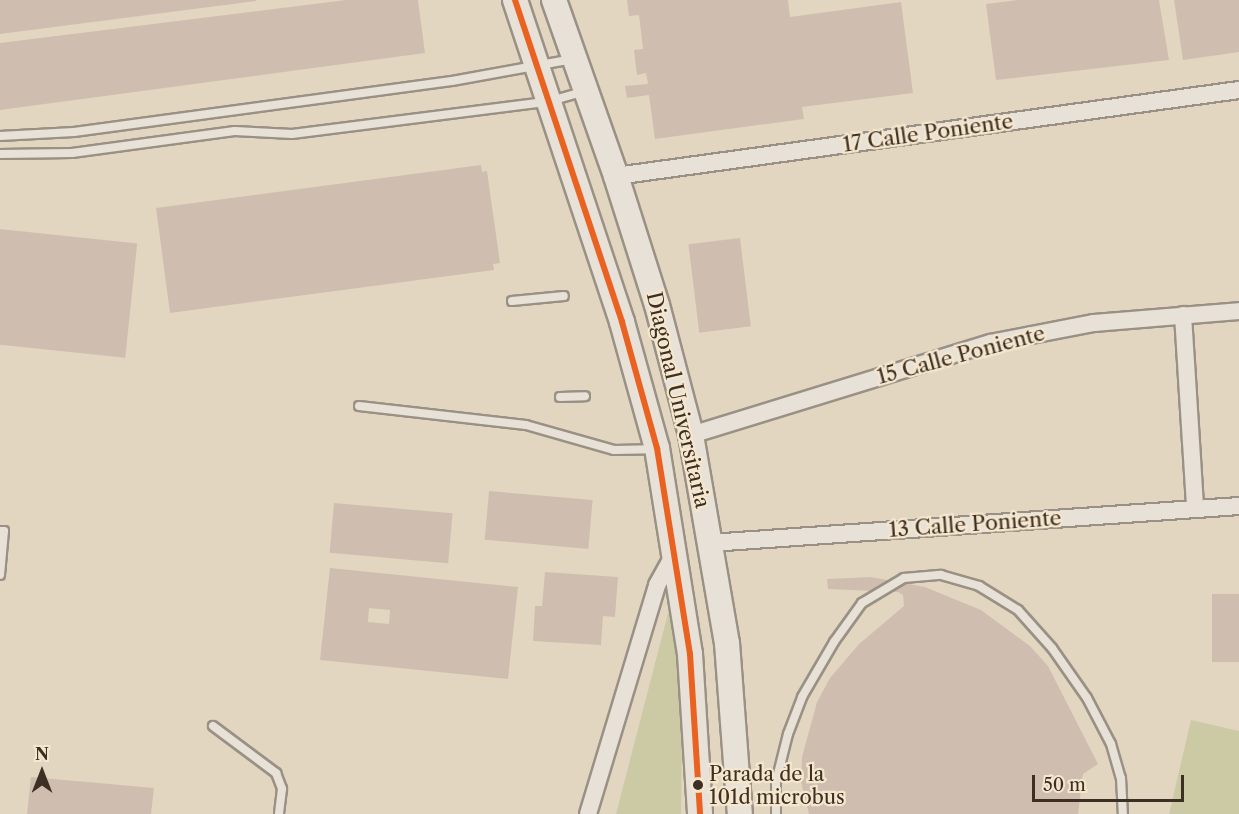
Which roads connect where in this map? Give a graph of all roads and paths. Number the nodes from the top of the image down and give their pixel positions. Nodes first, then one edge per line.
1 (515, 0) edge
2 (554, 0) edge
3 (573, 58) junction
4 (537, 67) junction
5 (1239, 90) edge
6 (585, 91) junction
7 (547, 102) junction
8 (0, 136) edge
9 (0, 154) edge
10 (616, 176) junction
11 (564, 296) dead end
12 (512, 301) dead end
13 (1239, 311) edge
14 (1184, 315) junction
15 (585, 396) dead end
16 (560, 397) dead end
17 (359, 406) dead end
18 (691, 435) junction
19 (657, 448) junction
20 (1239, 506) edge
21 (1195, 507) junction
22 (0, 531) edge
23 (710, 543) junction
24 (676, 552) junction
25 (0, 575) edge
26 (213, 726) dead end
27 (279, 814) edge
28 (588, 814) edge
29 (700, 814) edge
30 (740, 814) edge
31 (776, 814) edge
32 (1123, 814) edge

1 - 4 main road, Diagonal Universitaria
2 - 3 main road, Diagonal Universitaria
3 - 4 lane
3 - 6 main road, Diagonal Universitaria
4 - 7 main road, Diagonal Universitaria
4 - 8 lane
5 - 10 street, 17 Calle Poniente
6 - 7 lane
6 - 10 main road, Diagonal Universitaria
7 - 9 lane
7 - 19 main road, Diagonal Universitaria
10 - 18 main road, Diagonal Universitaria
11 - 12 lane
13 - 14 street, 15 Calle Poniente
14 - 18 street, 15 Calle Poniente
14 - 21 street
15 - 16 lane
17 - 19 lane
18 - 23 main road, Diagonal Universitaria
19 - 24 main road, Diagonal Universitaria
20 - 21 street, 13 Calle Poniente
21 - 23 street, 13 Calle Poniente
22 - 25 lane
23 - 30 main road, Diagonal Universitaria
24 - 28 street
24 - 29 main road, Diagonal Universitaria
26 - 27 lane
31 - 32 lane

